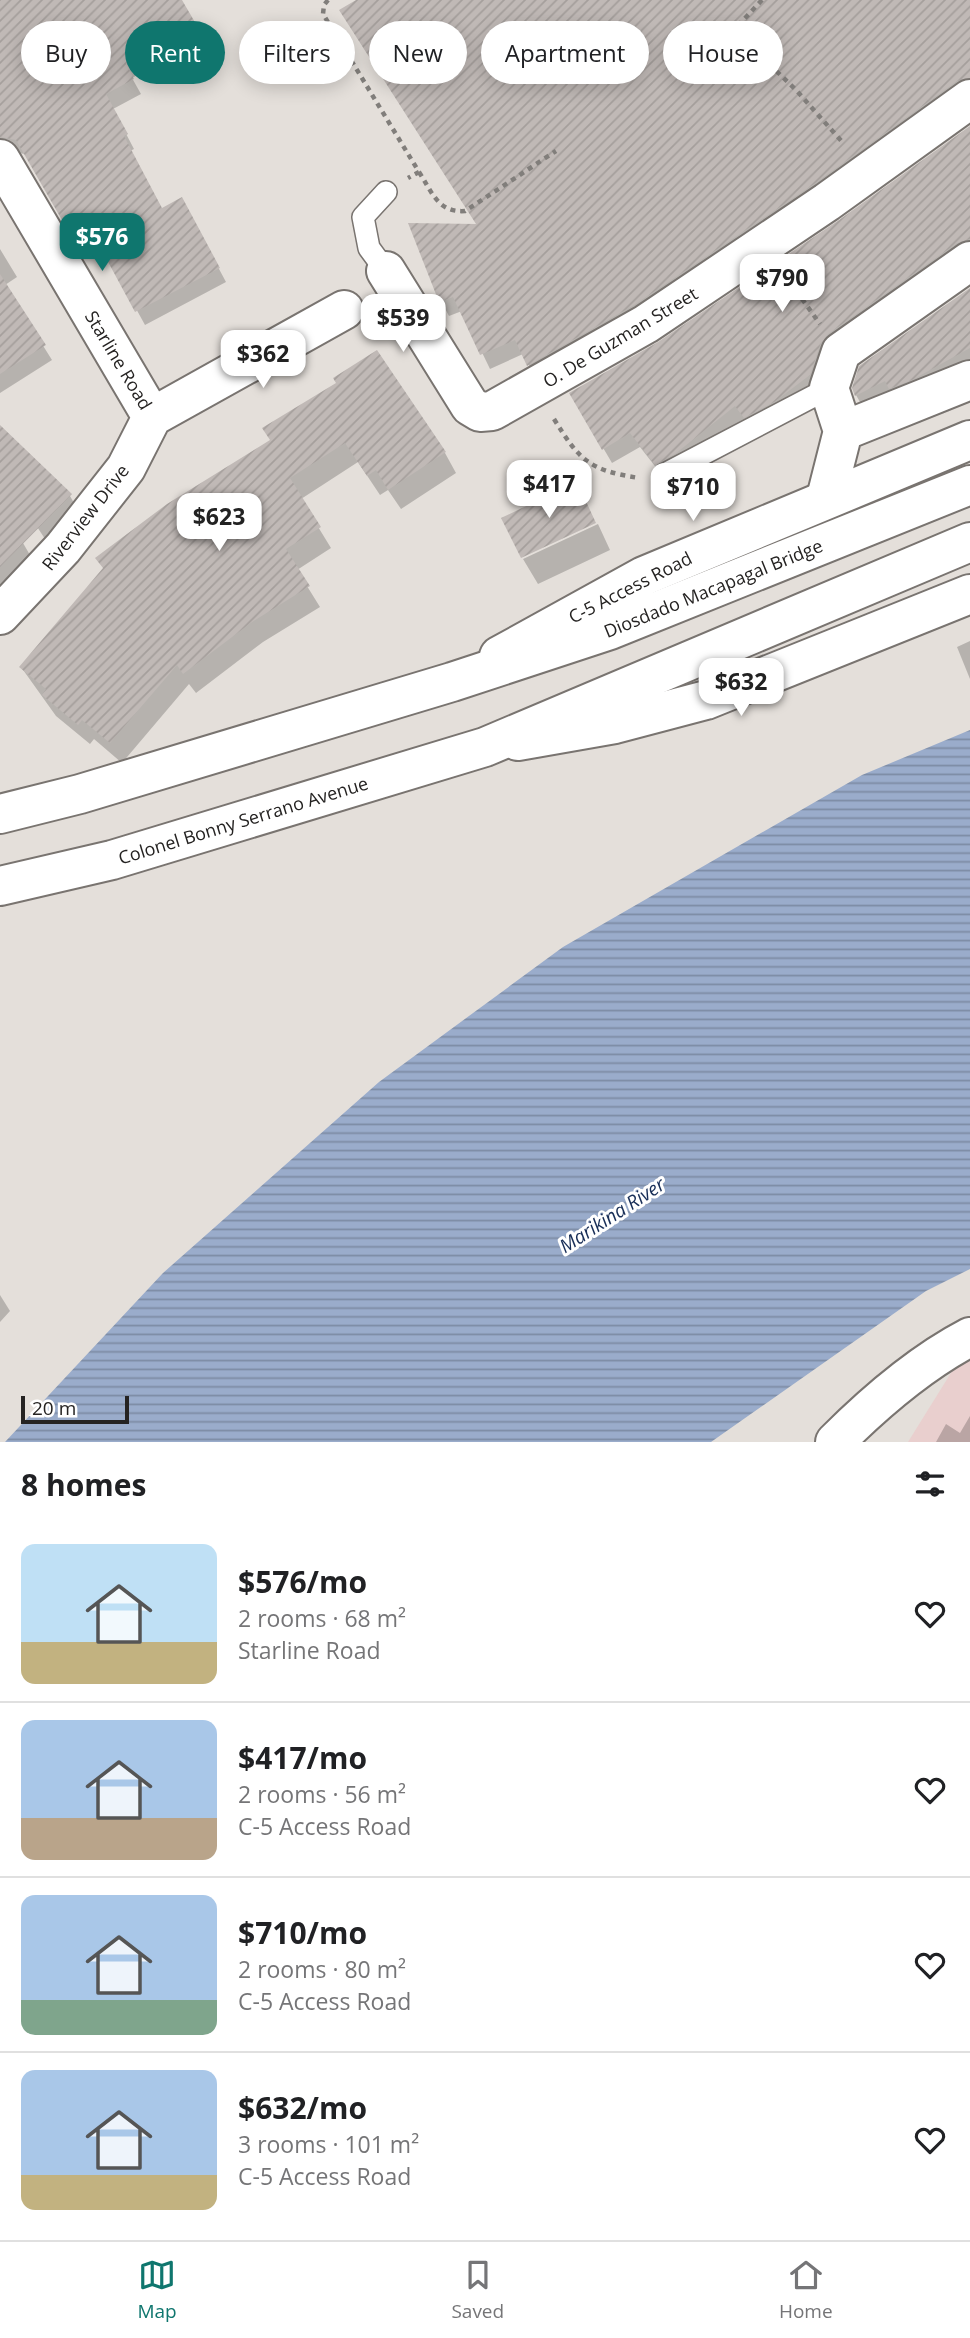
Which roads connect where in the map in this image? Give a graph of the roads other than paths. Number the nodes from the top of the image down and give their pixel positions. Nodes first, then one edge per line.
1 (970, 99) edge
2 (0, 159) edge
3 (386, 192) road end
4 (970, 261) edge
5 (386, 271) joint
6 (344, 310) dead end
7 (970, 380) edge
8 (828, 388) junction
9 (152, 417) junction
10 (843, 431) junction
11 (970, 440) edge
12 (665, 474) road end
13 (955, 491) edge
14 (826, 498) junction
15 (967, 544) edge
16 (970, 594) edge
17 (0, 615) edge
18 (452, 682) junction
19 (485, 747) junction
20 (0, 814) edge
21 (0, 886) edge
22 (970, 1337) edge
23 (835, 1442) edge

1 - 5 street, O. De Guzman Street
2 - 9 street, Starline Road
3 - 5 lane
4 - 8 street
6 - 9 street
7 - 10 street
8 - 10 street
8 - 12 lane
9 - 17 street, Riverview Drive
10 - 14 street
11 - 14 street, C-5 Access Road
13 - 18 street, Diosdado Macapagal Bridge
14 - 18 street, C-5 Access Road
15 - 19 street
16 - 19 street
18 - 20 street
19 - 21 street, Colonel Bonny Serrano Avenue
22 - 23 street

